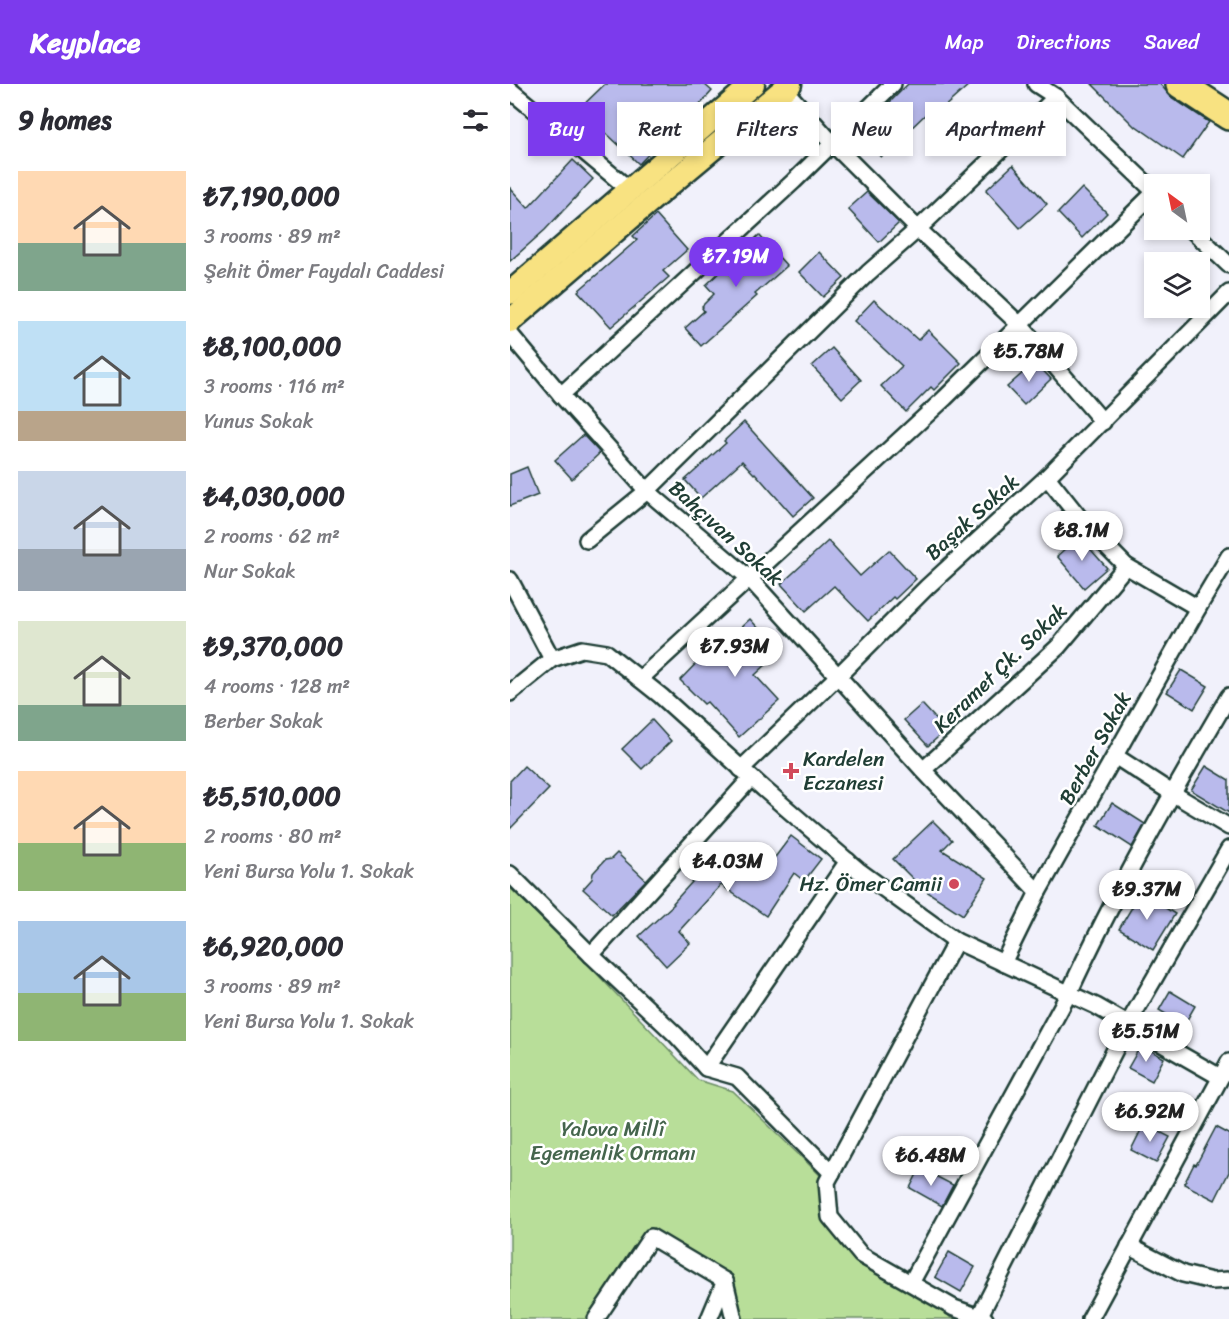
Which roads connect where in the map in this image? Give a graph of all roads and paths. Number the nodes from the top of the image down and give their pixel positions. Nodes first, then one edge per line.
1 (753, 84) edge
2 (893, 84) edge
3 (1036, 84) edge
4 (1180, 84) edge
5 (787, 86) edge
6 (513, 90) edge
7 (1056, 96) junction
8 (874, 102) edge
9 (1229, 116) edge
10 (831, 142) edge
11 (831, 144) edge
12 (845, 156) edge
13 (1144, 181) edge
14 (630, 190) junction
15 (1144, 203) edge
16 (918, 229) junction
17 (1203, 240) edge
18 (1229, 265) edge
19 (510, 293) edge
20 (1229, 294) edge
21 (510, 321) edge
22 (1020, 325) junction
23 (510, 334) edge
24 (561, 395) junction
25 (1103, 422) junction
26 (1047, 477) junction
27 (647, 491) junction
28 (587, 540) dead end
29 (1229, 556) edge
30 (1126, 566) junction
31 (750, 579) junction
32 (510, 580) edge
33 (1198, 608) junction
34 (552, 658) junction
35 (838, 676) junction
36 (640, 680) junction
37 (510, 693) edge
38 (1229, 696) edge
39 (1115, 756) junction
40 (923, 770) junction
41 (746, 773) junction
42 (1172, 793) junction
43 (1229, 827) edge
44 (1229, 849) edge
45 (848, 861) junction
46 (510, 874) edge
47 (1038, 892) junction
48 (956, 942) junction
49 (591, 955) junction
50 (1003, 963) junction
51 (1069, 993) junction
52 (1128, 1024) junction
53 (1229, 1062) edge
54 (706, 1068) junction
55 (1220, 1077) junction
56 (832, 1173) junction
57 (1129, 1246) junction
58 (1229, 1280) edge
59 (725, 1281) junction
60 (911, 1283) junction
61 (982, 1318) edge
62 (596, 1319) edge
63 (709, 1319) edge
64 (734, 1319) edge
65 (1090, 1319) edge

1 - 14 main road
2 - 8 street
3 - 7 street
4 - 9 highway
5 - 10 street
5 - 21 main road
6 - 14 street
7 - 13 street
7 - 16 street
11 - 24 street
12 - 16 street
14 - 19 main road
15 - 22 street
16 - 22 street
16 - 27 street
17 - 18 street
20 - 25 street, Başak Sokak
22 - 25 street
22 - 31 street
23 - 24 street, Bahçıvan Sokak
24 - 27 street, Bahçıvan Sokak
25 - 26 street, Başak Sokak
26 - 30 street
26 - 35 street, Başak Sokak
27 - 28 street
27 - 31 street, Bahçıvan Sokak
29 - 33 street, Berber Sokak
30 - 33 street
30 - 40 street, Keramet Çk. Sokak
31 - 35 street, Bahçıvan Sokak
31 - 36 street
32 - 34 street
33 - 39 street, Berber Sokak
34 - 36 street
34 - 37 street
35 - 40 street, Bahçıvan Sokak
35 - 41 street, Başak Sokak
36 - 41 street
38 - 42 street
39 - 42 street
39 - 47 street, Berber Sokak
40 - 47 street, Bahçıvan Sokak
41 - 45 street
41 - 49 street, Başak Sokak
42 - 43 street
42 - 51 street
44 - 52 street
45 - 48 street
45 - 54 street
46 - 49 street
47 - 50 street, Berber Sokak
48 - 50 street
48 - 56 street
49 - 54 street
50 - 51 street
51 - 52 street
51 - 60 street
52 - 55 street
52 - 61 street
53 - 55 street
54 - 56 street
55 - 57 street
56 - 60 street
57 - 58 street
57 - 65 street
59 - 62 street
59 - 63 street
59 - 64 street
60 - 61 street

